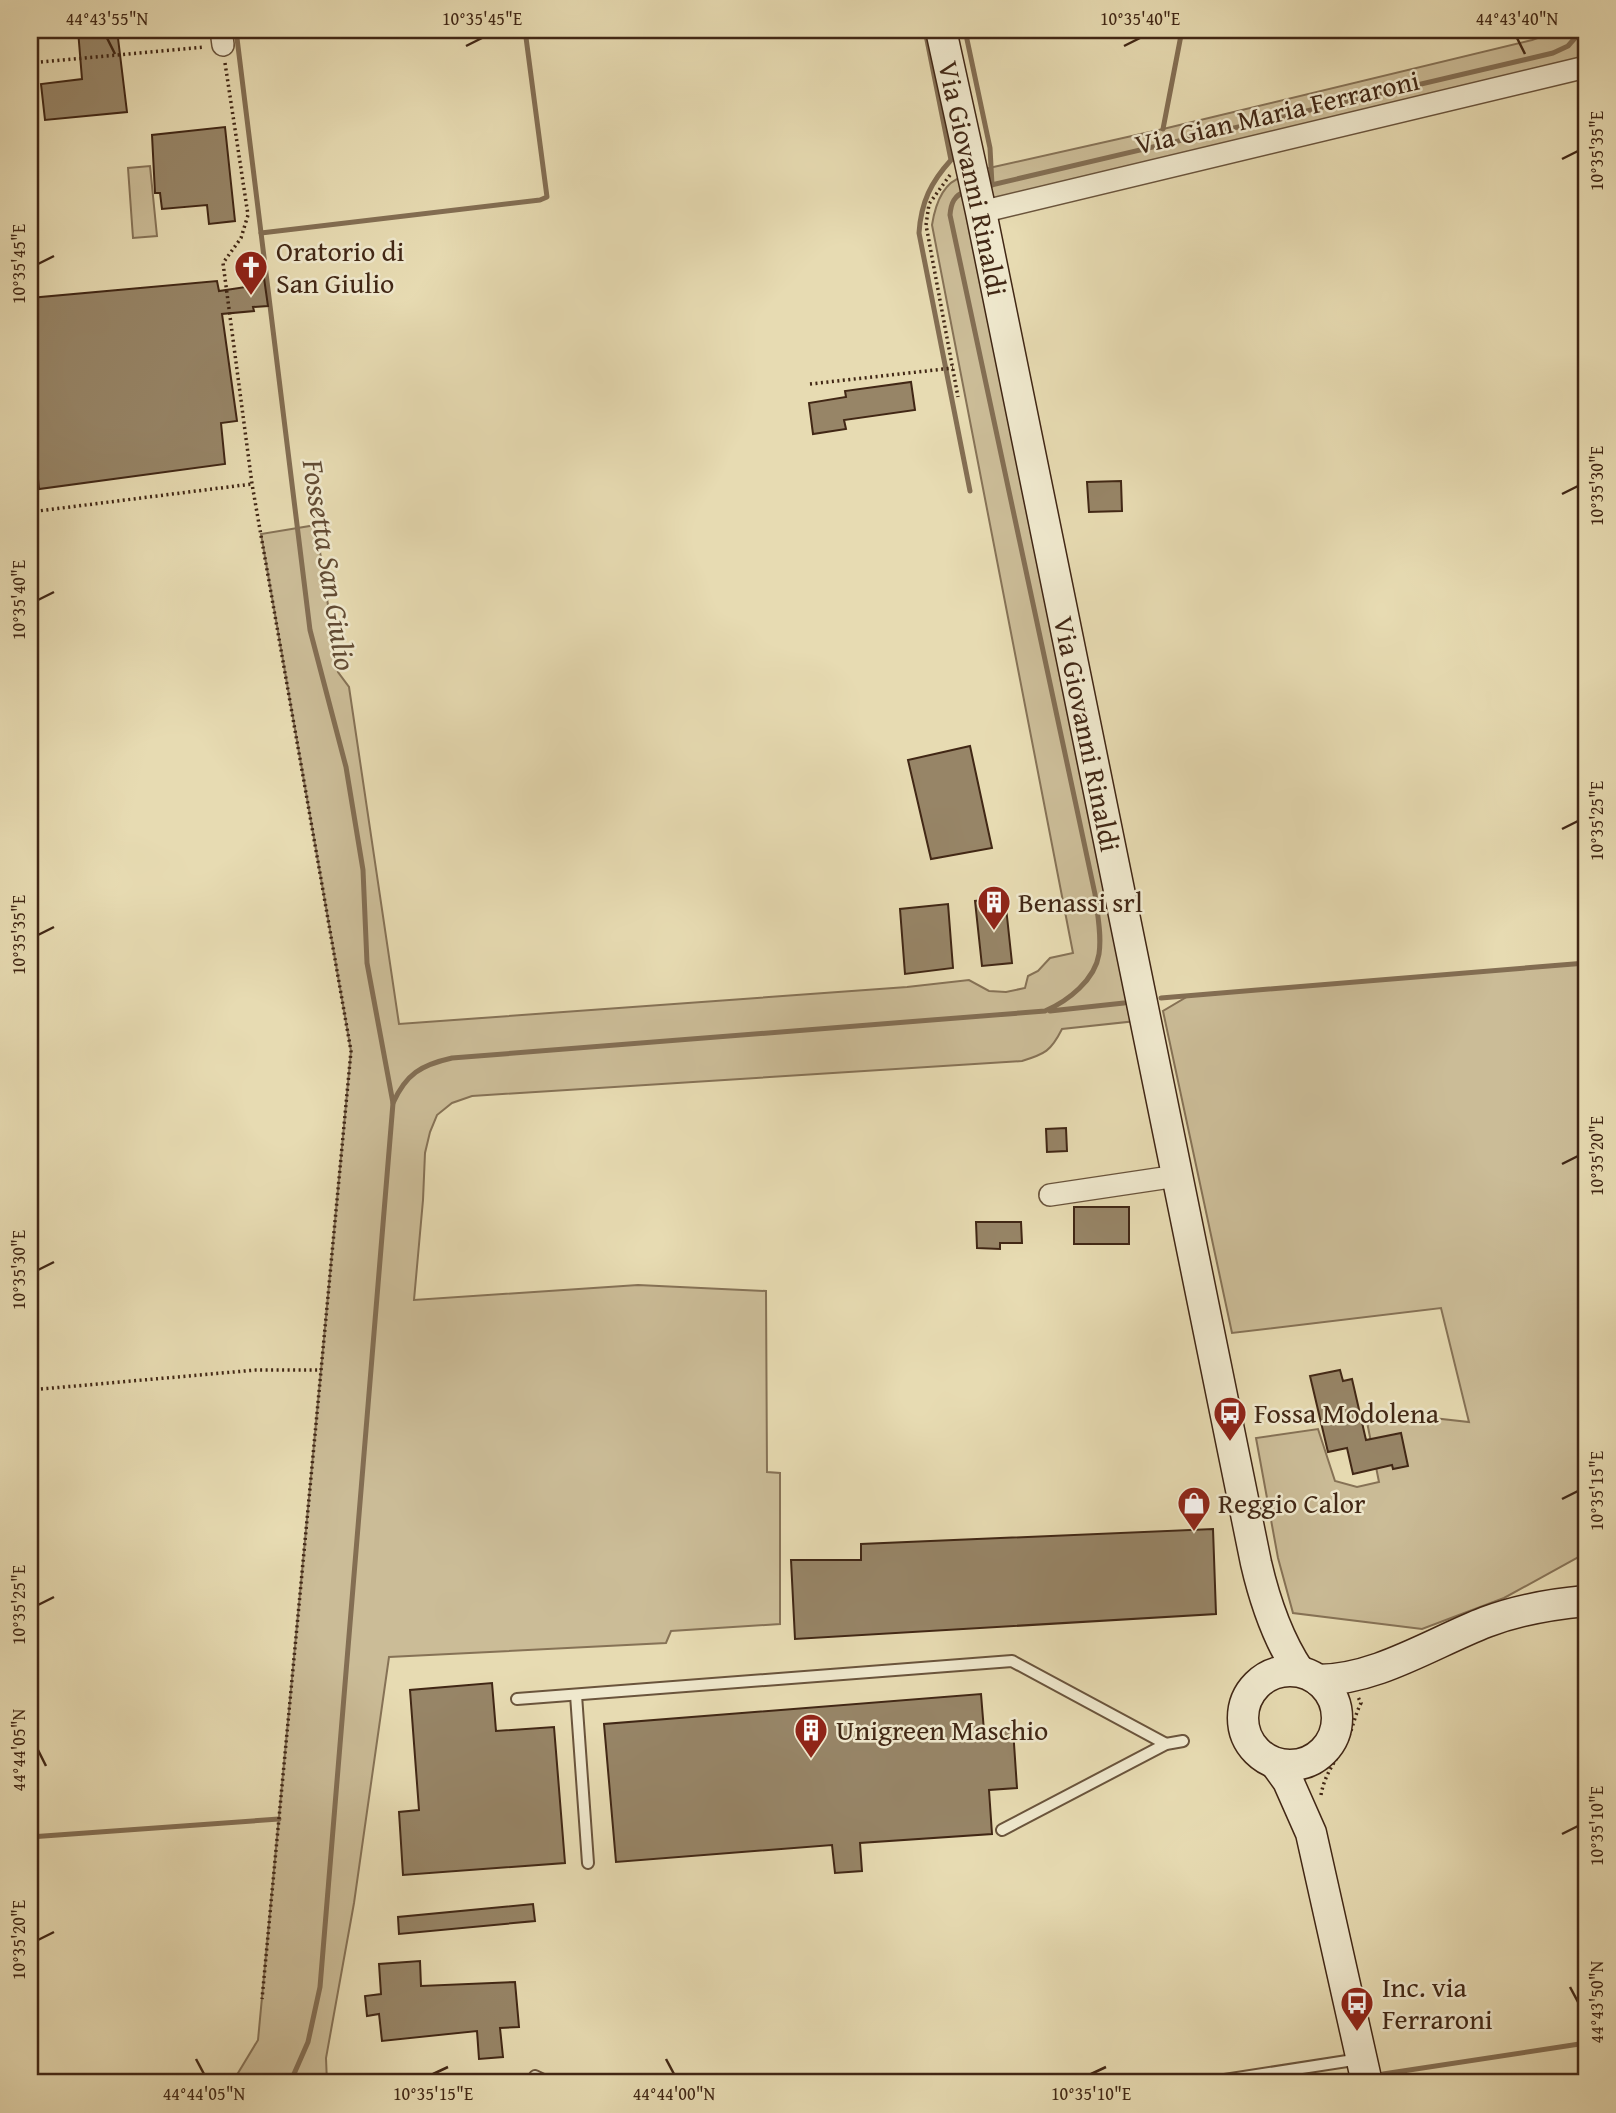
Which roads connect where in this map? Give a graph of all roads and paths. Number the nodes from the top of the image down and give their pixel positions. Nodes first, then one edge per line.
1 (942, 30) edge
2 (222, 37) edge
3 (30, 63) edge
4 (1586, 67) edge
5 (975, 189) junction
6 (953, 368) junction
7 (810, 384) dead end
8 (958, 397) dead end
9 (252, 484) junction
10 (30, 512) edge
11 (1177, 1176) junction
12 (1050, 1195) dead end
13 (321, 1370) junction
14 (30, 1390) edge
15 (1586, 1601) edge
16 (1265, 1602) junction
17 (1384, 1665) junction
18 (1308, 1676) junction
19 (1260, 1682) junction
20 (576, 1695) junction
21 (517, 1699) dead end
22 (1337, 1721) junction
23 (1183, 1741) dead end
24 (1166, 1744) junction
25 (1318, 1756) junction
26 (1275, 1763) junction
27 (1002, 1830) dead end
28 (1311, 1833) junction
29 (588, 1863) dead end
30 (262, 1999) dead end
31 (1365, 2071) edge
32 (535, 2076) dead end
33 (550, 2083) edge
34 (1205, 2083) edge

1 - 5 street, Via Giovanni Rinaldi
2 - 3 path
2 - 9 path
4 - 5 street, Via Gian Maria Ferraroni
5 - 6 path
5 - 11 street, Via Giovanni Rinaldi
6 - 7 path
6 - 8 path
9 - 10 path
9 - 13 path
11 - 12 street
11 - 16 street, Via Giovanni Rinaldi
13 - 14 path
13 - 30 path
15 - 17 street
16 - 18 street, Via Giovanni Rinaldi
16 - 19 street, Via Giovanni Rinaldi
17 - 18 street
17 - 22 street
18 - 19 street
18 - 22 street
19 - 26 street
20 - 21 lane
20 - 24 lane
20 - 29 lane
22 - 25 street
23 - 24 lane
24 - 27 lane
25 - 26 street
25 - 28 street
26 - 28 street
28 - 31 street
31 - 34 lane
32 - 33 lane

